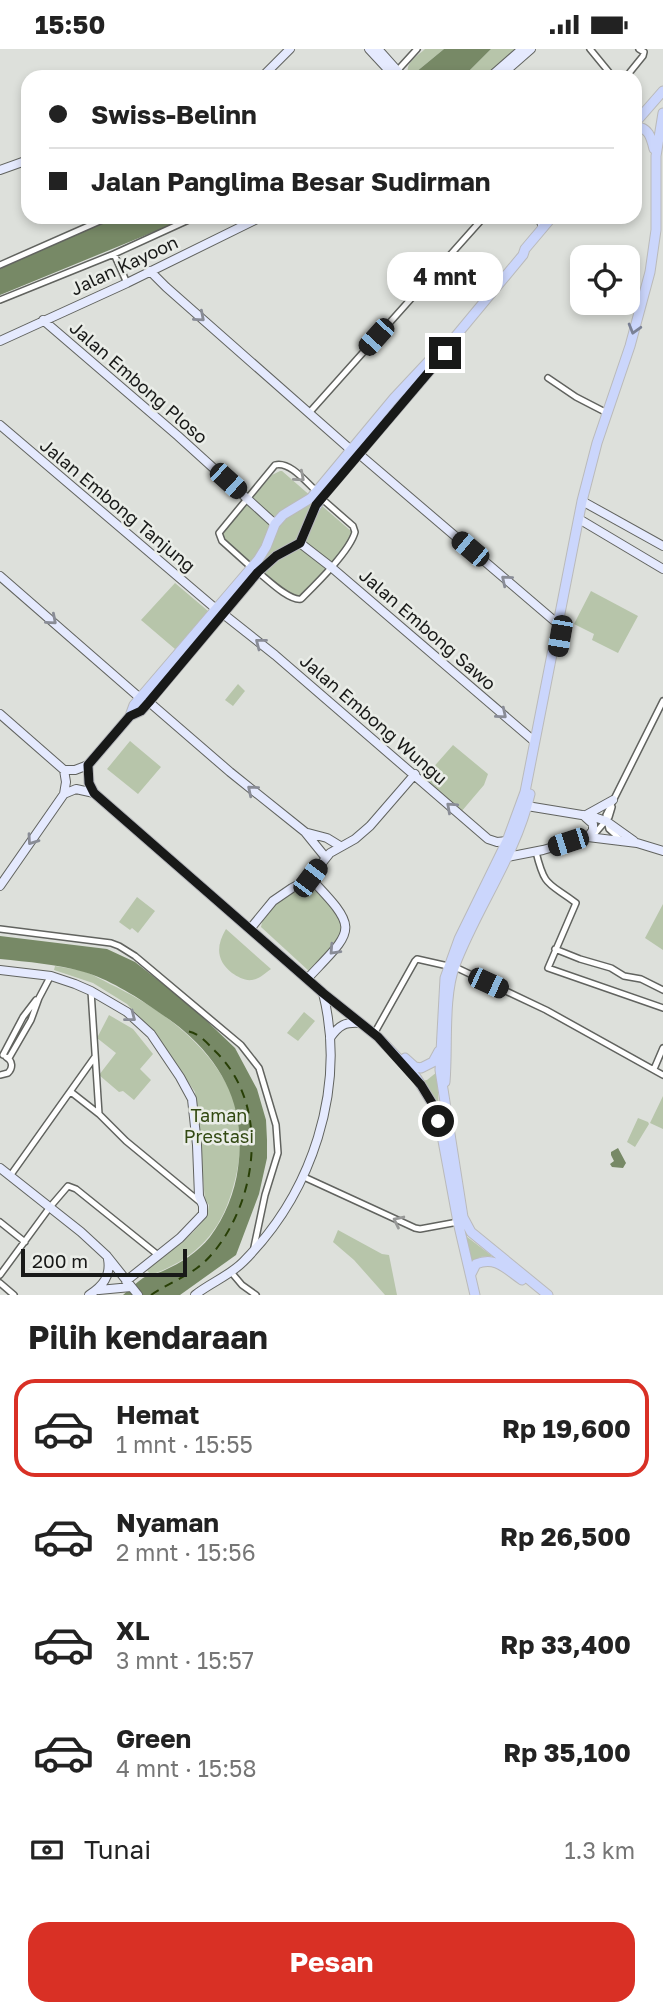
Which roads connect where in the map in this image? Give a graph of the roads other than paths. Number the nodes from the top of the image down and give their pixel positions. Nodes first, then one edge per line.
1 (369, 49) edge
2 (378, 49) edge
3 (417, 49) edge
4 (522, 49) edge
5 (531, 49) edge
6 (590, 49) edge
7 (639, 49) edge
8 (288, 50) edge
9 (269, 70) edge
10 (389, 70) edge
11 (391, 70) edge
12 (398, 70) edge
13 (499, 70) edge
14 (507, 70) edge
15 (607, 70) edge
16 (632, 70) edge
17 (663, 91) edge
18 (663, 113) edge
19 (642, 115) edge
20 (642, 127) edge
21 (661, 131) edge
22 (656, 156) junction
23 (21, 162) edge
24 (0, 170) edge
25 (93, 224) edge
26 (180, 224) edge
27 (247, 224) edge
28 (478, 224) edge
29 (542, 224) edge
30 (546, 224) edge
31 (552, 224) edge
32 (543, 227) junction
33 (114, 254) junction
34 (523, 255) junction
35 (0, 265) edge
36 (150, 271) junction
37 (127, 283) junction
38 (0, 300) edge
39 (43, 320) junction
40 (0, 341) edge
41 (548, 378) dead end
42 (309, 413) junction
43 (607, 413) junction
44 (0, 425) edge
45 (355, 452) junction
46 (319, 495) junction
47 (248, 498) junction
48 (582, 501) junction
49 (606, 514) junction
50 (578, 523) junction
51 (275, 524) junction
52 (599, 530) junction
53 (300, 543) junction
54 (663, 546) edge
55 (334, 564) junction
56 (663, 569) edge
57 (255, 570) junction
58 (0, 576) edge
59 (219, 611) junction
60 (558, 624) junction
61 (144, 700) junction
62 (663, 701) edge
63 (0, 714) edge
64 (534, 741) junction
65 (88, 765) junction
66 (64, 770) junction
67 (415, 774) junction
68 (94, 793) junction
69 (64, 794) junction
70 (613, 800) junction
71 (527, 806) junction
72 (584, 814) junction
73 (609, 821) junction
74 (305, 832) junction
75 (590, 837) junction
76 (507, 841) junction
77 (637, 843) junction
78 (340, 846) junction
79 (663, 851) edge
80 (536, 852) junction
81 (508, 857) junction
82 (326, 858) junction
83 (310, 878) junction
84 (0, 886) edge
85 (0, 929) edge
86 (250, 929) junction
87 (555, 949) junction
88 (451, 967) junction
89 (0, 970) edge
90 (50, 977) junction
91 (307, 979) junction
92 (663, 990) edge
93 (91, 991) junction
94 (323, 993) junction
95 (663, 1008) edge
96 (360, 1023) junction
97 (376, 1036) junction
98 (330, 1038) junction
99 (440, 1046) junction
100 (663, 1048) edge
101 (4, 1056) edge
102 (94, 1058) junction
103 (654, 1069) junction
104 (0, 1075) edge
105 (663, 1075) edge
106 (444, 1090) junction
107 (71, 1091) junction
108 (99, 1114) junction
109 (0, 1168) edge
110 (10, 1175) junction
111 (304, 1177) junction
112 (200, 1202) junction
113 (50, 1207) junction
114 (0, 1222) edge
115 (458, 1222) junction
116 (25, 1242) junction
117 (253, 1251) junction
118 (158, 1255) junction
119 (107, 1256) junction
120 (231, 1272) junction
121 (471, 1274) junction
122 (0, 1275) edge
123 (0, 1283) edge
124 (129, 1285) junction
125 (540, 1288) junction
126 (93, 1293) edge
127 (200, 1293) edge
128 (14, 1295) edge
129 (138, 1295) edge
130 (256, 1295) edge
131 (475, 1295) edge
132 (548, 1295) edge

1 - 10 street
2 - 11 street
3 - 12 street
4 - 13 street
5 - 14 street
6 - 15 street
7 - 16 street
8 - 9 street
17 - 19 main road
18 - 21 main road
20 - 22 main road
21 - 22 main road
22 -> 43 main road
23 - 24 street
25 - 35 street
26 - 33 street
27 - 36 street, Jalan Kayoon
28 - 42 street
29 - 32 street
30 - 32 main road
31 - 34 main road
32 - 34 main road
33 - 37 street
33 - 38 street
34 - 45 main road
36 - 37 street, Jalan Kayoon
36 -> 42 street
37 - 39 street, Jalan Kayoon
39 - 40 street, Jalan Kayoon
39 - 47 street, Jalan Embong Ploso
41 - 43 street
42 - 45 street
43 - 48 main road
44 - 59 street, Jalan Embong Tanjung
45 - 46 main road
60 -> 45 street
47 -> 46 street
46 - 51 main road
46 - 53 main road
46 - 55 street
47 - 51 street, Jalan Embong Ploso
47 - 57 street
48 - 49 street
48 - 50 main road
49 - 52 street
49 - 54 street
50 - 52 street
50 - 60 main road
50 - 71 main road
51 - 57 main road
52 - 56 street
53 - 55 street, Jalan Embong Sawo
53 - 57 main road
55 - 57 street
55 -> 64 street, Jalan Embong Sawo
57 - 59 main road
58 -> 61 street
59 - 61 main road
67 -> 59 street, Jalan Embong Wungu
60 - 64 main road
61 - 65 main road
74 -> 61 street
62 - 70 street
63 - 66 street
64 - 76 main road
65 - 66 street
65 - 68 main road
66 - 69 street
76 -> 67 street, Jalan Embong Wungu
67 - 78 street
68 - 69 street
68 - 86 main road
69 -> 84 street
70 - 72 street
70 - 73 street
71 - 72 street
71 - 81 main road
72 - 73 street
72 - 75 street
73 - 75 street
73 - 77 street
74 - 78 street
74 - 82 street
75 - 77 street
75 - 80 street
76 - 88 main road
77 - 79 street
78 - 82 street
80 - 81 street
80 - 87 street
81 - 88 main road
82 - 83 street
83 - 86 street
83 -> 91 street
85 - 117 street
86 - 91 main road
87 - 92 street
87 - 95 street
88 - 97 street
88 - 99 main road
88 - 103 street
88 - 106 main road
89 - 90 street
90 - 93 street
90 - 101 street
91 - 94 main road
93 - 102 street
93 -> 112 street
94 - 96 main road
94 - 98 street
96 - 97 main road
96 - 98 street
97 - 99 main road
97 - 115 main road
98 - 111 street
99 - 106 main road
100 - 103 street
101 - 104 street
102 - 107 street
102 - 108 street
103 - 105 street
106 - 125 main road
107 - 108 street
107 - 110 street
108 - 112 street
109 - 110 street
110 - 113 street
115 -> 111 street
111 - 117 street
112 - 118 street
113 - 116 street
113 - 118 street
113 - 119 street
114 - 116 street
115 - 121 main road
116 - 122 street
117 - 120 street
118 - 124 street
119 - 124 street
119 - 126 street
120 - 127 street
120 - 130 street
121 - 125 main road
121 - 131 main road
123 - 128 street
124 - 126 street
124 - 129 street
125 - 132 main road

